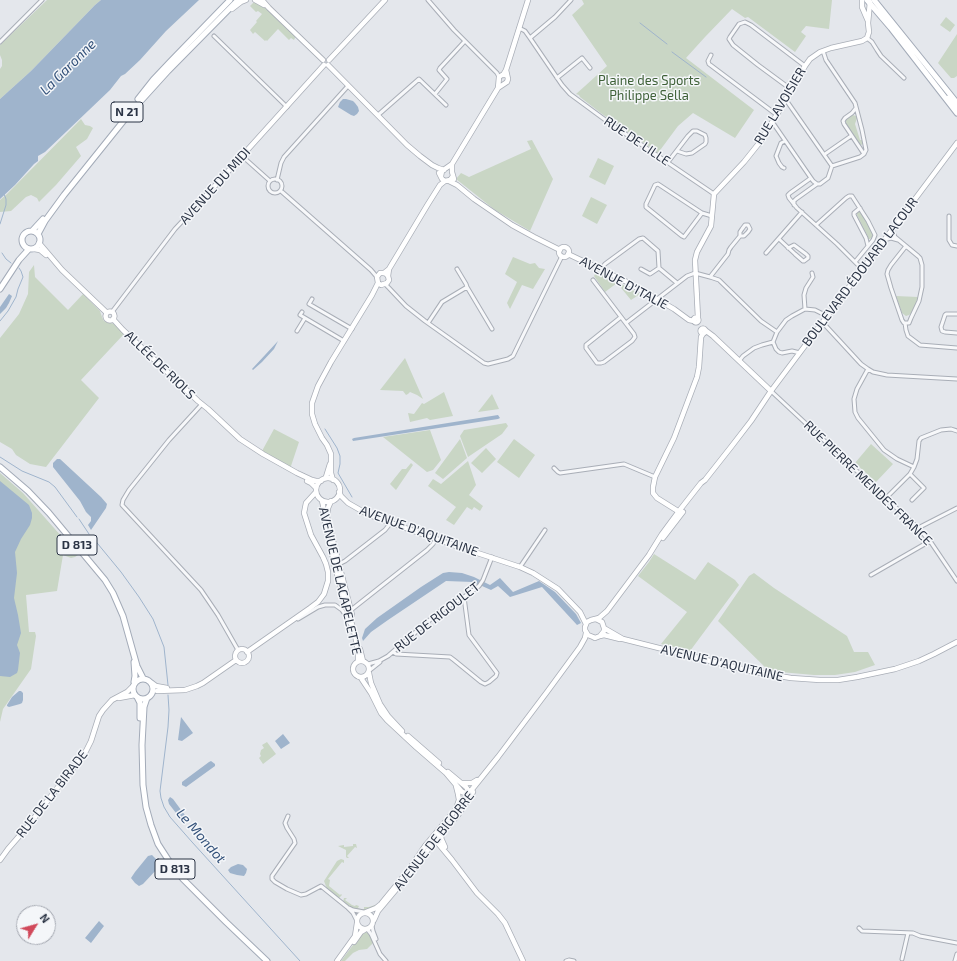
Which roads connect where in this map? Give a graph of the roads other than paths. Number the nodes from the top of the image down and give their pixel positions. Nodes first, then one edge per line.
1 (42, 0) edge
2 (230, 0) edge
3 (238, 0) edge
4 (246, 0) edge
5 (255, 0) edge
6 (262, 0) edge
7 (385, 0) edge
8 (428, 0) edge
9 (528, 0) edge
10 (571, 0) edge
11 (868, 1) edge
12 (269, 8) junction
13 (868, 23) junction
14 (520, 28) junction
15 (209, 30) junction
16 (214, 36) dead end
17 (530, 38) junction
18 (867, 38) junction
19 (465, 41) junction
20 (0, 42) edge
21 (823, 51) junction
22 (711, 56) dead end
23 (326, 63) junction
24 (804, 66) junction
25 (590, 68) dead end
26 (501, 76) junction
27 (557, 78) junction
28 (904, 78) dead end
29 (503, 84) junction
30 (348, 86) junction
31 (498, 88) junction
32 (792, 90) junction
33 (942, 93) junction
34 (434, 94) junction
35 (786, 100) junction
36 (957, 103) edge
37 (446, 104) dead end
38 (287, 107) junction
39 (856, 108) junction
40 (957, 108) edge
41 (957, 113) edge
42 (378, 115) junction
43 (777, 115) junction
44 (773, 123) junction
45 (851, 136) junction
46 (957, 140) edge
47 (785, 141) junction
48 (957, 144) edge
49 (677, 151) junction
50 (949, 152) junction
51 (825, 154) junction
52 (864, 154) junction
53 (242, 156) junction
54 (668, 162) junction
55 (452, 164) junction
56 (432, 165) junction
57 (832, 166) junction
58 (784, 168) dead end
59 (445, 169) junction
60 (453, 174) junction
61 (811, 178) junction
62 (444, 179) junction
63 (277, 180) junction
64 (270, 181) junction
65 (456, 184) junction
66 (817, 184) junction
67 (281, 191) junction
68 (714, 194) junction
69 (204, 198) joint
70 (794, 205) junction
71 (860, 208) junction
72 (802, 212) junction
73 (702, 213) junction
74 (712, 216) junction
75 (949, 216) dead end
76 (816, 225) junction
77 (892, 230) junction
78 (32, 231) junction
79 (38, 234) junction
80 (740, 236) dead end
81 (778, 239) junction
82 (884, 241) junction
83 (900, 241) junction
84 (39, 243) junction
85 (23, 245) junction
86 (868, 246) junction
87 (906, 246) junction
88 (957, 246) edge
89 (788, 248) junction
90 (31, 249) junction
91 (560, 250) junction
92 (766, 253) dead end
93 (568, 254) junction
94 (562, 256) junction
95 (855, 262) junction
96 (659, 268) junction
97 (457, 269) dead end
98 (600, 269) junction
99 (641, 269) dead end
100 (862, 269) junction
101 (62, 270) junction
102 (695, 273) junction
103 (812, 273) dead end
104 (382, 275) junction
105 (710, 277) junction
106 (593, 280) dead end
107 (383, 283) junction
108 (677, 283) junction
109 (0, 285) edge
110 (467, 287) junction
111 (0, 289) edge
112 (312, 299) dead end
113 (656, 299) junction
114 (805, 309) junction
115 (109, 312) junction
116 (302, 312) dead end
117 (957, 314) edge
118 (827, 316) junction
119 (621, 317) junction
120 (305, 318) junction
121 (696, 320) junction
122 (428, 323) junction
123 (626, 323) junction
124 (822, 323) junction
125 (905, 323) junction
126 (352, 329) junction
127 (492, 329) dead end
128 (297, 331) dead end
129 (703, 331) junction
130 (777, 332) junction
131 (957, 333) edge
132 (344, 341) junction
133 (773, 342) junction
134 (957, 348) edge
135 (800, 353) junction
136 (739, 361) junction
137 (868, 369) junction
138 (957, 379) edge
139 (771, 391) junction
140 (202, 404) junction
141 (957, 430) edge
142 (331, 463) junction
143 (0, 467) edge
144 (914, 467) junction
145 (554, 468) dead end
146 (910, 474) junction
147 (655, 477) junction
148 (322, 480) junction
149 (333, 480) junction
150 (705, 480) junction
151 (316, 490) junction
152 (339, 492) junction
153 (886, 498) junction
154 (321, 500) junction
155 (912, 500) dead end
156 (333, 501) junction
157 (348, 503) junction
158 (305, 505) junction
159 (957, 508) edge
160 (680, 512) junction
161 (390, 522) junction
162 (918, 528) junction
163 (545, 530) dead end
164 (669, 530) junction
165 (436, 538) junction
166 (930, 541) junction
167 (655, 546) junction
168 (492, 557) junction
169 (338, 564) junction
170 (520, 567) junction
171 (871, 575) dead end
172 (957, 581) edge
173 (464, 597) junction
174 (351, 610) junction
175 (607, 611) junction
176 (580, 612) junction
177 (596, 619) junction
178 (586, 624) junction
179 (286, 625) junction
180 (604, 626) junction
181 (586, 633) junction
182 (355, 635) junction
183 (600, 636) junction
184 (592, 638) junction
185 (129, 639) junction
186 (624, 639) junction
187 (957, 642) edge
188 (580, 647) junction
189 (238, 650) junction
190 (248, 652) junction
191 (393, 652) junction
192 (385, 658) junction
193 (236, 660) junction
194 (361, 661) junction
195 (368, 664) junction
196 (370, 672) junction
197 (143, 678) junction
198 (361, 678) junction
199 (152, 683) junction
200 (134, 684) junction
201 (184, 690) junction
202 (155, 692) junction
203 (136, 696) junction
204 (147, 698) junction
205 (108, 704) junction
206 (142, 745) junction
207 (501, 753) junction
208 (453, 781) junction
209 (461, 782) junction
210 (470, 793) junction
211 (455, 811) junction
212 (288, 816) dead end
213 (444, 829) junction
214 (435, 838) junction
215 (442, 846) junction
216 (0, 860) edge
217 (419, 862) junction
218 (347, 907) junction
219 (365, 912) junction
220 (374, 920) junction
221 (357, 922) junction
222 (372, 926) junction
223 (859, 928) dead end
224 (366, 929) junction
225 (908, 932) junction
226 (957, 943) edge
227 (377, 946) junction
228 (957, 954) edge
229 (902, 959) dead end
230 (267, 961) edge
231 (338, 961) edge
232 (386, 961) edge
233 (523, 961) edge
234 (566, 961) edge
235 (574, 961) edge
236 (955, 961) edge

1 - 20 street
2 - 78 main road, N 21
3 - 15 main road, N 21
4 - 15 street
5 - 12 street
6 - 12 street
7 - 23 street, AVENUE DU MIDI
8 - 19 street
9 - 14 street
10 - 17 street
11 - 13 street
11 - 13 street
11 - 33 main road
11 - 36 main road
12 - 23 street
13 - 18 street
14 - 17 street, RUE DE LILLE
14 - 26 street
15 - 79 main road, N 21
16 - 38 street
17 - 27 street, RUE DE LILLE
18 - 21 street, RUE LAVOISIER
18 - 28 street
19 - 26 street
19 - 34 street
21 - 24 street, RUE LAVOISIER
21 - 39 street
22 - 43 street
23 - 30 street
23 - 38 street, AVENUE DU MIDI
24 - 32 street, RUE LAVOISIER
24 - 32 street
25 - 27 street
26 - 29 street
26 - 29 street
26 - 31 street
27 - 54 street, RUE DE LILLE
29 - 31 street
30 - 42 street
30 - 63 street
31 - 55 street
32 - 35 street, RUE LAVOISIER
33 - 40 street
33 - 41 main road
34 - 37 street
34 - 42 street
35 - 43 street, RUE LAVOISIER
35 - 51 street
38 - 53 street, AVENUE DU MIDI
39 - 45 street
39 - 52 street
42 - 56 street
43 - 44 street, RUE LAVOISIER
44 - 47 street
44 - 68 street, RUE LAVOISIER
45 - 51 street
45 - 52 street
46 - 50 street, BOULEVARD ÉDOUARD LACOUR
47 - 58 street
47 - 61 street
48 - 50 street
49 - 49 street
49 - 54 street
50 - 77 street, BOULEVARD ÉDOUARD LACOUR
51 - 57 street
52 - 57 street
53 - 64 street
53 - 69 street, AVENUE DU MIDI
54 - 68 street, RUE DE LILLE
55 - 59 street
55 - 60 street
56 - 59 street
56 - 62 street
57 - 66 street
59 - 60 street
59 - 62 street
60 - 62 street
60 - 65 street
61 - 66 street
61 - 70 street
62 - 65 street
62 - 104 street
63 - 64 street
63 - 67 street
64 - 67 street
65 - 91 street
66 - 70 street
67 - 104 street
68 - 74 street
69 - 115 street, AVENUE DU MIDI
70 - 72 street
71 - 76 street
71 - 86 street
71 - 86 street
72 - 76 street
72 - 81 street
73 - 73 street
73 - 74 street
74 - 102 street
75 - 88 street
76 - 95 street
77 - 82 street, BOULEVARD ÉDOUARD LACOUR
77 - 83 street
78 - 79 main road
78 - 85 main road
79 - 84 main road
80 - 105 street
81 - 89 street
81 - 92 street
82 - 83 street
82 - 100 street, BOULEVARD ÉDOUARD LACOUR
83 - 87 street
84 - 90 main road
84 - 101 street
85 - 90 main road
85 - 109 main road
86 - 95 street
87 - 125 street
87 - 125 street
89 - 89 street
90 - 101 street
90 - 111 main road
91 - 93 street
91 - 94 street
93 - 94 street
93 - 98 street, AVENUE D'ITALIE
94 - 122 street
95 - 100 street
96 - 98 street
96 - 99 street
96 - 108 street
97 - 110 street
98 - 113 street, AVENUE D'ITALIE
100 - 118 street, BOULEVARD ÉDOUARD LACOUR
101 - 115 street
102 - 105 street
102 - 108 street
102 - 121 street
103 - 114 street
104 - 107 street
104 - 107 street
105 - 130 street
106 - 119 street
107 - 122 street
107 - 126 street
108 - 113 street
110 - 122 street
110 - 127 street
112 - 126 street
113 - 121 street, AVENUE D'ITALIE
113 - 123 street
114 - 118 street
114 - 130 street
115 - 140 street, ALLÉE DE RIOLS
116 - 120 street
117 - 131 street
118 - 124 street, BOULEVARD ÉDOUARD LACOUR
119 - 123 street
119 - 123 street
120 - 128 street
120 - 132 street
121 - 129 street
124 - 135 street, BOULEVARD ÉDOUARD LACOUR
124 - 137 street
125 - 134 street
126 - 132 street
129 - 136 street
129 - 147 street
130 - 133 street
132 - 142 street
133 - 135 street
133 - 136 street
135 - 139 street, BOULEVARD ÉDOUARD LACOUR
136 - 139 street
137 - 138 street
137 - 144 street
139 - 150 street
139 - 153 street, RUE PIERRE MENDES FRANCE
140 - 148 street, ALLÉE DE RIOLS
140 - 151 street, ALLÉE DE RIOLS
140 - 189 street
141 - 144 street
142 - 148 street
142 - 149 street
143 - 185 main road, D 813
144 - 146 street
145 - 147 street
146 - 153 street
146 - 155 street
147 - 160 street
148 - 149 street
148 - 151 street
149 - 152 street
150 - 160 street
150 - 164 street
151 - 154 street
151 - 158 street
152 - 156 street
152 - 157 street, AVENUE D'AQUITAINE
153 - 162 street, RUE PIERRE MENDES FRANCE
154 - 156 street
154 - 158 street
154 - 182 street, AVENUE DE LACAPELETTE
156 - 157 street, AVENUE D'AQUITAINE
156 - 169 street, AVENUE DE LACAPELETTE
157 - 161 street, AVENUE D'AQUITAINE
158 - 179 street
159 - 162 street
160 - 164 street
160 - 167 street
161 - 165 street, AVENUE D'AQUITAINE
161 - 169 street
162 - 166 street, RUE PIERRE MENDES FRANCE
163 - 170 street
164 - 167 street
165 - 168 street, AVENUE D'AQUITAINE
165 - 174 street
166 - 171 street
166 - 172 street, RUE PIERRE MENDES FRANCE
167 - 175 street
168 - 170 street, AVENUE D'AQUITAINE
168 - 173 street, RUE DE RIGOULET
169 - 174 street, AVENUE DE LACAPELETTE
170 - 176 street, AVENUE D'AQUITAINE
173 - 191 street, RUE DE RIGOULET
173 - 191 street
174 - 194 street, AVENUE DE LACAPELETTE
175 - 177 street
175 - 180 street
176 - 177 street
176 - 178 street, AVENUE D'AQUITAINE
177 - 178 street
177 - 180 street
178 - 181 street
179 - 182 street
179 - 190 street
180 - 183 street
180 - 186 street, AVENUE D'AQUITAINE
181 - 184 street
181 - 188 street, AVENUE DE BIGORRE
182 - 194 street, AVENUE DE LACAPELETTE
183 - 184 street
183 - 186 street
184 - 188 street, AVENUE DE BIGORRE
185 - 197 main road, D 813
185 - 200 main road, D 813
186 - 187 street, AVENUE D'AQUITAINE
188 - 207 street, AVENUE DE BIGORRE
189 - 190 street
189 - 193 street
190 - 193 street
191 - 192 street, RUE DE RIGOULET
192 - 195 street, RUE DE RIGOULET
192 - 196 street
193 - 201 street
194 - 195 street, AVENUE DE LACAPELETTE
194 - 198 street, AVENUE DE LACAPELETTE
195 - 196 street, AVENUE DE LACAPELETTE
196 - 198 street
196 - 209 street, AVENUE DE LACAPELETTE
197 - 199 main road
197 - 200 main road
198 - 208 street, AVENUE DE LACAPELETTE
199 - 201 street
199 - 202 main road
200 - 203 main road
200 - 205 street, RUE DE LA BIRADE
201 - 202 street
202 - 204 main road
203 - 204 main road
203 - 205 street
203 - 206 main road, D 813
204 - 206 main road, D 813
205 - 216 street, RUE DE LA BIRADE
206 - 230 main road, D 813
207 - 209 street
207 - 210 street, AVENUE DE BIGORRE
208 - 210 street, AVENUE DE LACAPELETTE
208 - 211 street
209 - 210 street, AVENUE DE LACAPELETTE
210 - 211 street, AVENUE DE BIGORRE
210 - 213 street, AVENUE DE BIGORRE
211 - 214 street, AVENUE DE BIGORRE
212 - 218 street
213 - 214 street, AVENUE DE BIGORRE
213 - 215 street
214 - 215 street
214 - 217 street, AVENUE DE BIGORRE
214 - 219 street, AVENUE DE BIGORRE
215 - 217 street
215 - 233 street
217 - 220 street, AVENUE DE BIGORRE
218 - 219 street
218 - 221 street
219 - 220 street
219 - 221 street
220 - 222 street
221 - 224 street
221 - 231 street
222 - 224 street
222 - 227 street
223 - 225 street
224 - 227 street
224 - 231 street
225 - 226 street
225 - 229 street
227 - 232 street
228 - 236 street
234 - 235 street

